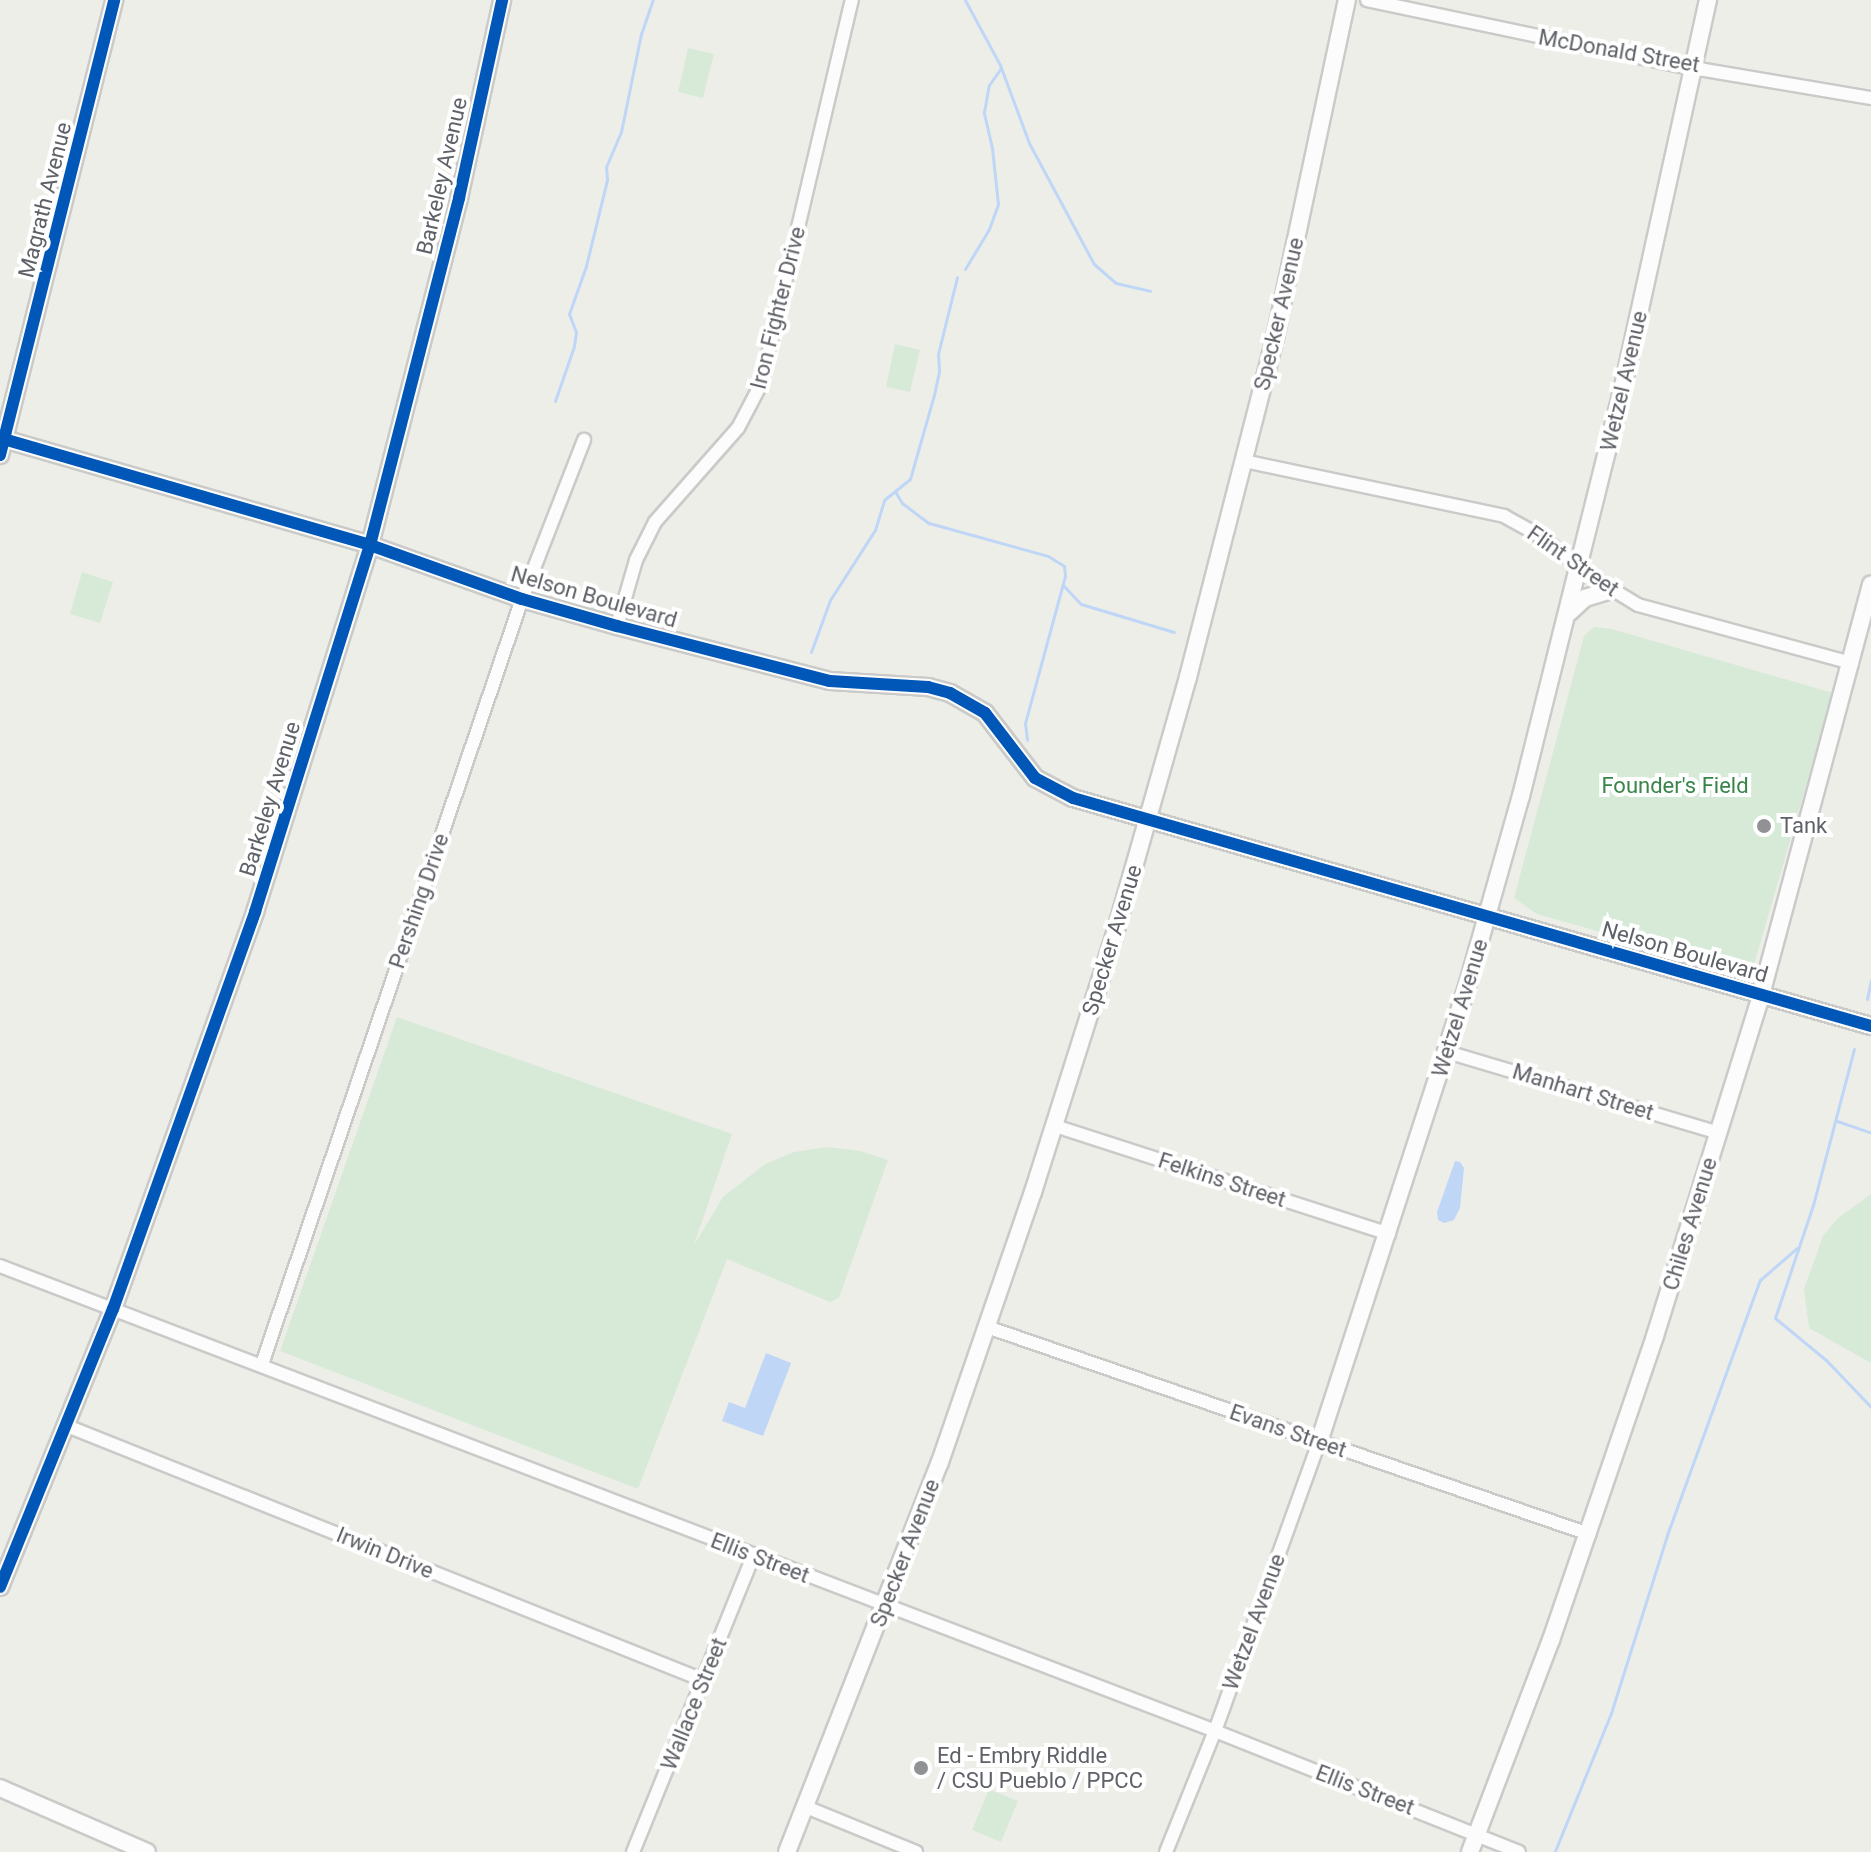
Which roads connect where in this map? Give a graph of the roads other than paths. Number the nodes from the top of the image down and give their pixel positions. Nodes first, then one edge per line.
1 (114, 0) edge
2 (502, 0) edge
3 (852, 0) edge
4 (1347, 0) edge
5 (1367, 0) edge
6 (1708, 0) edge
7 (1694, 66) junction
8 (1871, 98) edge
9 (584, 440) dead end
10 (2, 444) edge
11 (1244, 461) junction
12 (370, 545) junction
13 (1581, 568) junction
14 (1871, 584) edge
15 (1612, 590) junction
16 (522, 599) junction
17 (1570, 612) junction
18 (617, 626) junction
19 (1852, 663) junction
20 (1149, 818) junction
21 (1487, 916) junction
22 (1761, 995) junction
23 (1871, 1026) edge
24 (1447, 1052) junction
25 (1055, 1126) junction
26 (1719, 1133) junction
27 (1389, 1234) junction
28 (0, 1266) edge
29 (113, 1309) junction
30 (987, 1327) junction
31 (262, 1364) junction
32 (67, 1426) junction
33 (1319, 1442) junction
34 (1589, 1534) junction
35 (753, 1556) junction
36 (0, 1587) edge
37 (885, 1606) junction
38 (703, 1680) junction
39 (1215, 1731) junction
40 (0, 1788) edge
41 (806, 1807) junction
42 (1477, 1834) junction
43 (147, 1852) edge
44 (633, 1852) edge
45 (787, 1852) edge
46 (916, 1852) edge
47 (1166, 1852) edge
48 (1470, 1852) edge
49 (1519, 1852) edge

1 - 10 street, Magrath Avenue
2 - 12 street, Barkeley Avenue
3 - 18 street, Iron Fighter Drive
4 - 11 street, Specker Avenue
5 - 7 street, McDonald Street
6 - 7 street, Wetzel Avenue
7 - 8 street, McDonald Street
7 - 13 street, Wetzel Avenue
9 - 16 street, Pershing Drive
10 - 12 street, Nelson Boulevard
11 - 13 street, Flint Street
11 - 20 street, Specker Avenue
12 - 16 street, Nelson Boulevard
12 - 29 street, Barkeley Avenue
13 - 15 street, Flint Street
13 - 17 street, Wetzel Avenue
14 - 19 street, Chiles Avenue
15 - 17 street
15 - 19 street, Flint Street
16 - 18 street, Nelson Boulevard
16 - 31 street, Pershing Drive
17 - 21 street, Wetzel Avenue
18 - 20 street, Nelson Boulevard
19 - 22 street, Chiles Avenue
20 - 21 street, Nelson Boulevard
20 - 25 street, Specker Avenue
21 - 22 street, Nelson Boulevard
21 - 24 street, Wetzel Avenue
22 - 23 street, Nelson Boulevard
22 - 26 street, Chiles Avenue
24 - 26 street, Manhart Street
24 - 27 street, Wetzel Avenue
25 - 27 street, Felkins Street
25 - 30 street, Specker Avenue
26 - 34 street, Chiles Avenue
27 - 33 street, Wetzel Avenue
28 - 29 street, Ellis Street
29 - 31 street, Ellis Street
29 - 32 street, Barkeley Avenue
30 - 33 street, Evans Street
30 - 37 street, Specker Avenue
31 - 35 street, Ellis Street
32 - 36 street, Barkeley Avenue
32 - 38 street, Irwin Drive
33 - 34 street, Evans Street
33 - 39 street, Wetzel Avenue
34 - 42 street, Chiles Avenue
35 - 37 street, Ellis Street
35 - 38 street, Wallace Street
37 - 39 street, Ellis Street
37 - 41 street, Specker Avenue
38 - 44 street, Wallace Street
39 - 42 street, Ellis Street
39 - 47 street, Wetzel Avenue
40 - 43 street
41 - 45 street, Specker Avenue
41 - 46 street
42 - 48 street, Chiles Avenue
42 - 49 street, Ellis Street

